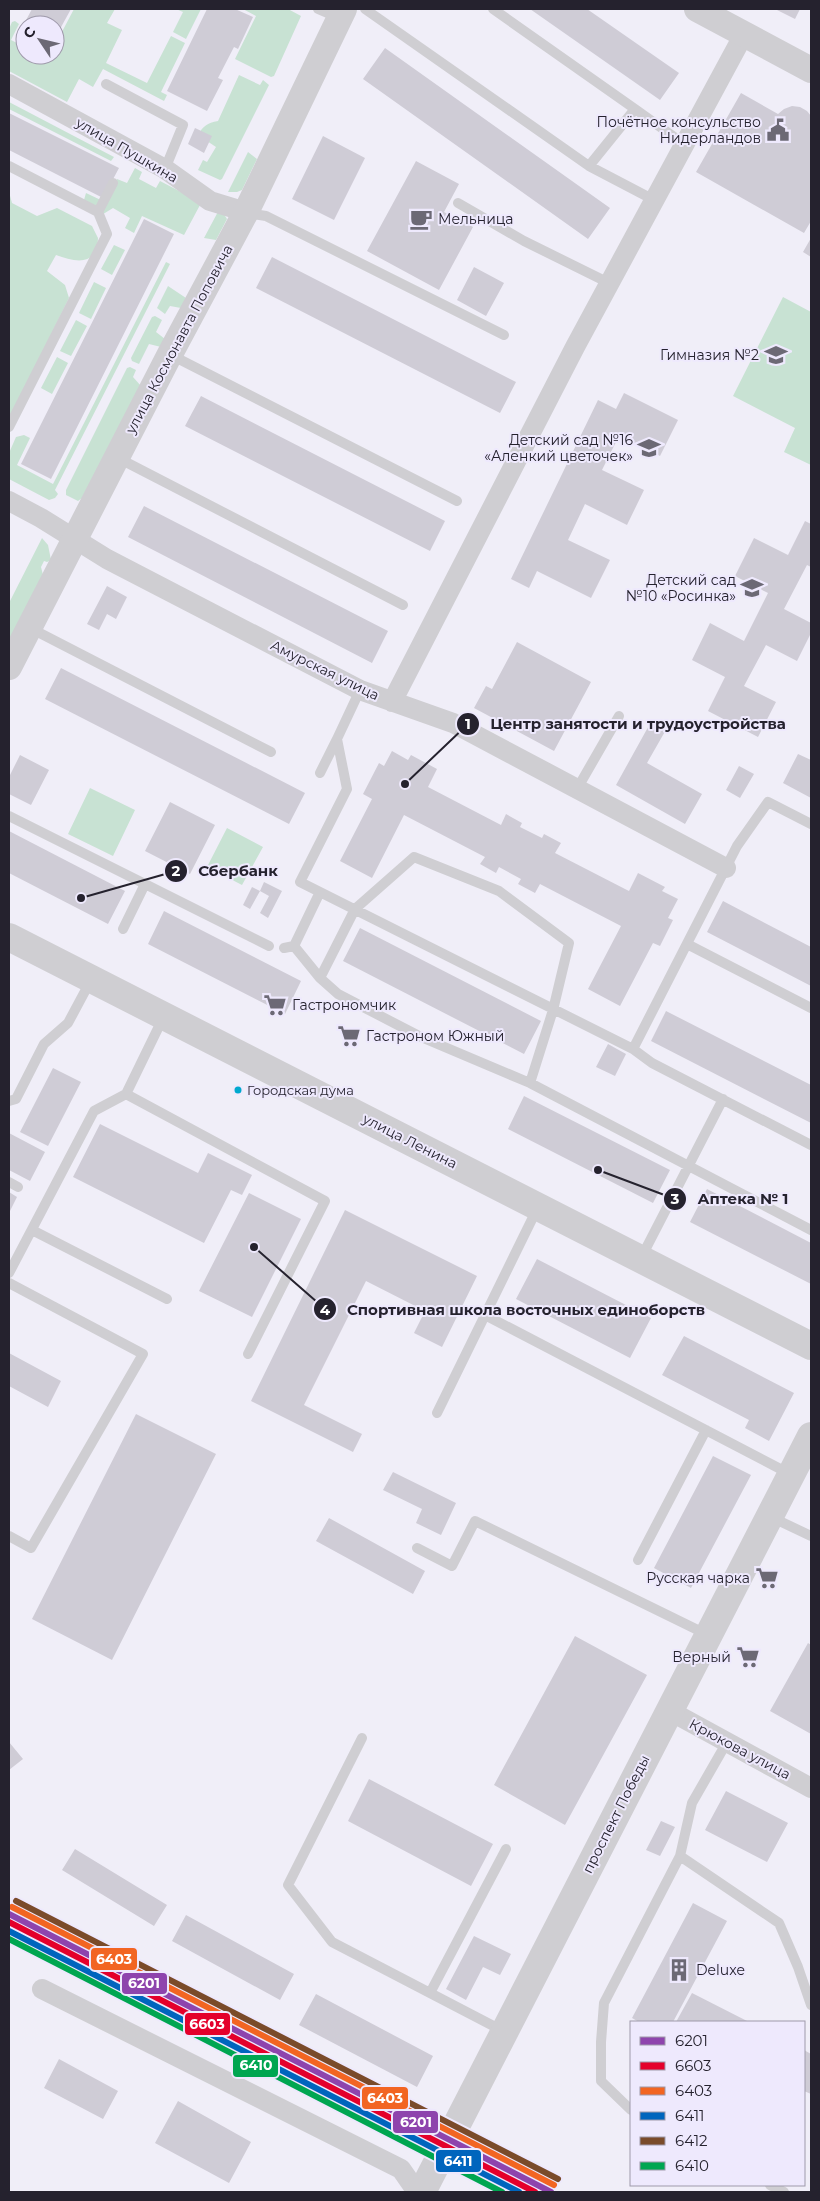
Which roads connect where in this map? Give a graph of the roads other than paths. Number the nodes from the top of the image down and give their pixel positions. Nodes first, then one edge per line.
1 (365, 9) edge
2 (493, 9) edge
3 (334, 12) edge
4 (708, 12) edge
5 (744, 34) junction
6 (811, 70) edge
7 (9, 84) edge
8 (106, 84) dead end
9 (635, 109) junction
10 (684, 144) junction
11 (9, 166) edge
12 (589, 166) junction
13 (165, 169) junction
14 (113, 183) dead end
15 (654, 200) junction
16 (458, 203) dead end
17 (98, 212) junction
18 (246, 212) junction
19 (609, 283) junction
20 (504, 335) dead end
21 (170, 354) junction
22 (9, 427) edge
23 (117, 457) junction
24 (9, 501) edge
25 (457, 501) dead end
26 (75, 539) junction
27 (402, 605) dead end
28 (29, 628) junction
29 (9, 667) edge
30 (360, 690) junction
31 (392, 702) junction
32 (619, 716) dead end
33 (337, 739) junction
34 (271, 752) dead end
35 (320, 773) dead end
36 (577, 789) junction
37 (9, 816) edge
38 (811, 824) edge
39 (726, 868) junction
40 (145, 884) junction
41 (320, 892) junction
42 (355, 909) junction
43 (123, 929) dead end
44 (9, 937) edge
45 (687, 944) junction
46 (269, 946) dead end
47 (320, 978) junction
48 (92, 980) junction
49 (811, 1008) edge
50 (553, 1010) junction
51 (164, 1016) junction
52 (633, 1049) junction
53 (530, 1083) junction
54 (126, 1094) junction
55 (722, 1099) junction
56 (9, 1101) edge
57 (811, 1145) edge
58 (688, 1166) junction
59 (538, 1206) junction
60 (32, 1230) junction
61 (811, 1230) edge
62 (641, 1258) junction
63 (9, 1273) edge
64 (9, 1282) edge
65 (167, 1299) dead end
66 (485, 1315) junction
67 (811, 1346) edge
68 (248, 1354) dead end
69 (438, 1413) dead end
70 (706, 1430) junction
71 (811, 1436) edge
72 (792, 1475) junction
73 (770, 1516) junction
74 (9, 1536) edge
75 (811, 1536) edge
76 (417, 1548) dead end
77 (638, 1560) dead end
78 (709, 1635) junction
79 (670, 1711) junction
80 (362, 1738) dead end
81 (727, 1742) junction
82 (811, 1788) edge
83 (506, 1849) dead end
84 (680, 1856) junction
85 (42, 1989) dead end
86 (430, 1993) junction
87 (811, 2006) edge
88 (504, 2031) junction
89 (630, 2109) edge
90 (772, 2186) edge
91 (418, 2192) edge
92 (422, 2192) edge
93 (784, 2192) edge

1 - 12 lane
2 - 9 lane
3 - 18 street, улица Космонавта Поповича
4 - 5 street
5 - 6 street
5 - 10 street
7 - 13 street, улица Пушкина
8 - 13 lane
9 - 10 lane
9 - 12 lane
10 - 15 street
11 - 17 lane
12 - 15 lane
13 - 18 street, улица Пушкина
14 - 17 lane
15 - 19 street
16 - 19 lane
17 - 22 lane
18 - 20 lane
18 - 21 street, улица Космонавта Поповича
19 - 31 street
21 - 23 street, улица Космонавта Поповича
21 - 25 lane
23 - 26 street, улица Космонавта Поповича
23 - 27 lane
24 - 26 street, Амурская улица
26 - 28 street, улица Космонавта Поповича
26 - 30 street, Амурская улица
28 - 29 street, улица Космонавта Поповича
28 - 34 lane
30 - 31 street, Амурская улица
30 - 33 lane
31 - 36 street, Амурская улица
32 - 36 lane
33 - 35 lane
33 - 41 lane
36 - 39 street, Амурская улица
37 - 40 lane
38 - 39 lane
39 - 45 lane
40 - 43 lane
40 - 46 lane
41 - 42 lane
41 - 47 lane
42 - 47 lane
42 - 50 lane
42 - 50 lane
44 - 48 main road, улица Ленина
45 - 49 lane
45 - 52 lane
47 - 53 lane
48 - 51 main road, улица Ленина
48 - 56 lane
50 - 52 lane
50 - 53 lane
51 - 54 lane
51 - 59 main road, улица Ленина
52 - 55 lane
53 - 58 lane
54 - 60 lane
54 - 68 lane
55 - 57 lane
55 - 58 lane
58 - 61 lane
58 - 62 lane
59 - 62 main road, улица Ленина
59 - 66 lane
60 - 63 lane
60 - 65 lane
62 - 67 main road, улица Ленина
64 - 74 lane
66 - 69 lane
66 - 70 lane
70 - 72 lane
70 - 77 lane
71 - 72 main road, проспект Победы
72 - 73 main road, проспект Победы
73 - 75 lane
73 - 78 main road, проспект Победы
76 - 78 lane
78 - 79 main road, проспект Победы
79 - 81 street, Крюкова улица
79 - 88 main road, проспект Победы
80 - 86 lane
81 - 82 street, Крюкова улица
81 - 84 lane
83 - 86 lane
84 - 87 lane
84 - 89 lane
85 - 91 street
86 - 88 lane
88 - 92 main road, проспект Победы
90 - 93 lane

